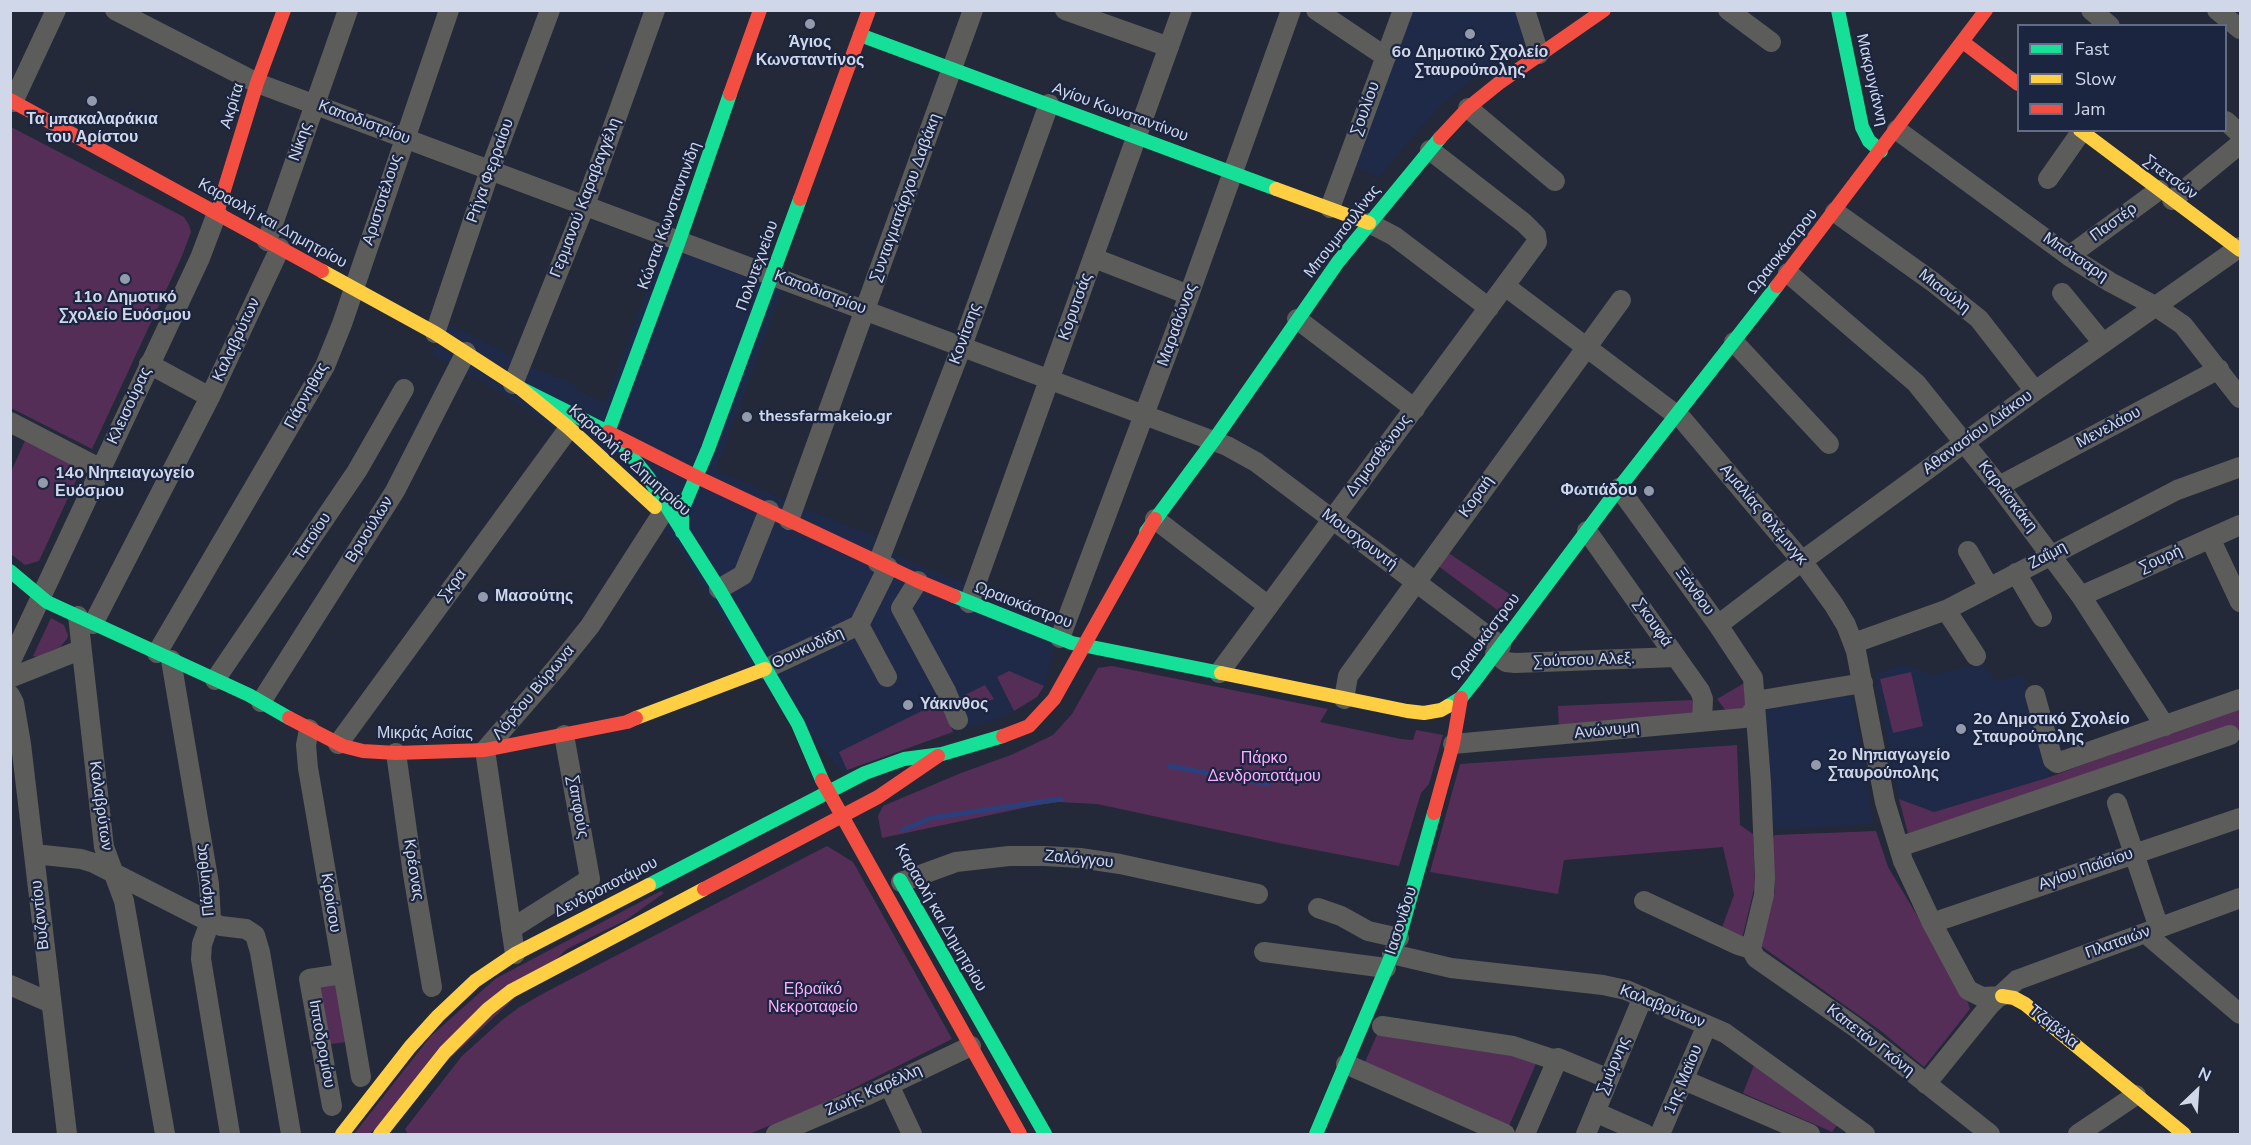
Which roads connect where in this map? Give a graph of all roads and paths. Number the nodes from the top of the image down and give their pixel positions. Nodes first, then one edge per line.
1 (56, 10) edge
2 (115, 10) edge
3 (348, 10) edge
4 (449, 10) edge
5 (550, 10) edge
6 (655, 10) edge
7 (760, 10) edge
8 (869, 10) edge
9 (973, 10) edge
10 (1065, 10) edge
11 (1182, 10) edge
12 (1291, 10) edge
13 (1316, 10) edge
14 (1402, 10) edge
15 (1525, 10) edge
16 (1604, 10) edge
17 (1728, 10) edge
18 (1986, 10) edge
19 (2091, 10) edge
20 (2217, 10) edge
21 (278, 13) edge
22 (1842, 14) edge
23 (2108, 24) edge
24 (2241, 29) edge
25 (860, 35) junction
26 (1771, 42) dead end
27 (1963, 42) junction
28 (1168, 47) junction
29 (1539, 54) junction
30 (1386, 57) junction
31 (952, 69) junction
32 (2017, 82) edge
33 (257, 83) junction
34 (12, 101) edge
35 (315, 104) junction
36 (1049, 104) junction
37 (1468, 108) junction
38 (2227, 122) edge
39 (1897, 130) junction
40 (2079, 132) edge
41 (2081, 132) edge
42 (2241, 134) edge
43 (1138, 137) junction
44 (404, 138) junction
45 (2241, 144) edge
46 (1430, 150) junction
47 (1881, 151) junction
48 (490, 170) junction
49 (1234, 173) junction
50 (2048, 179) dead end
51 (1555, 181) dead end
52 (2165, 195) junction
53 (585, 205) junction
54 (1330, 208) junction
55 (1835, 212) junction
56 (217, 213) junction
57 (1369, 223) junction
58 (679, 241) junction
59 (273, 244) junction
60 (2240, 248) edge
61 (2069, 256) junction
62 (1094, 258) junction
63 (1788, 273) junction
64 (772, 275) junction
65 (1505, 286) junction
66 (354, 288) junction
67 (2062, 293) dead end
68 (1189, 295) junction
69 (1621, 300) dead end
70 (2155, 306) junction
71 (1489, 308) junction
72 (866, 310) junction
73 (1297, 319) junction
74 (435, 333) junction
75 (1734, 342) junction
76 (2103, 344) junction
77 (962, 346) junction
78 (1587, 347) junction
79 (466, 352) junction
80 (149, 364) junction
81 (2229, 372) edge
82 (1050, 379) junction
83 (516, 386) junction
84 (404, 390) dead end
85 (2035, 391) junction
86 (210, 398) junction
87 (2241, 398) edge
88 (1415, 409) junction
89 (1145, 414) junction
90 (1677, 414) junction
91 (569, 428) junction
92 (16, 430) edge
93 (608, 432) junction
94 (1214, 440) junction
95 (1966, 443) junction
96 (1829, 444) dead end
97 (596, 451) junction
98 (2241, 467) edge
99 (101, 469) junction
100 (648, 477) junction
101 (697, 477) junction
102 (1999, 486) junction
103 (1619, 488) junction
104 (769, 510) junction
105 (663, 514) junction
106 (1155, 519) junction
107 (789, 520) junction
108 (1332, 520) junction
109 (2241, 525) edge
110 (1587, 531) junction
111 (682, 532) junction
112 (2210, 538) junction
113 (1968, 551) dead end
114 (2051, 554) junction
115 (1802, 561) junction
116 (883, 565) junction
117 (10, 571) edge
118 (2016, 573) junction
119 (918, 581) junction
120 (1415, 582) junction
121 (1989, 587) junction
122 (719, 589) junction
123 (2082, 596) junction
124 (41, 598) junction
125 (2241, 602) edge
126 (969, 603) junction
127 (1267, 605) junction
128 (1946, 610) junction
129 (2042, 616) dead end
130 (85, 620) junction
131 (859, 625) junction
132 (1718, 625) junction
133 (1072, 642) junction
134 (1854, 643) junction
135 (80, 650) junction
136 (1498, 650) junction
137 (164, 656) junction
138 (1976, 656) dead end
139 (1676, 657) junction
140 (10, 663) edge
141 (765, 669) junction
142 (1219, 673) junction
143 (887, 676) dead end
144 (10, 678) edge
145 (215, 680) junction
146 (1863, 683) junction
147 (10, 695) edge
148 (2035, 695) dead end
149 (1461, 698) junction
150 (1344, 699) junction
151 (2241, 699) edge
152 (261, 702) junction
153 (1756, 711) junction
154 (958, 720) dead end
155 (1702, 721) junction
156 (798, 724) junction
157 (2165, 726) junction
158 (309, 729) junction
159 (564, 735) junction
160 (2230, 735) dead end
161 (338, 744) junction
162 (1453, 744) junction
163 (485, 750) junction
164 (396, 753) junction
165 (942, 754) junction
166 (839, 776) junction
167 (828, 793) junction
168 (19, 797) edge
169 (2117, 803) dead end
170 (858, 808) junction
171 (842, 816) junction
172 (2241, 818) edge
173 (867, 823) dead end
174 (1892, 827) joint
175 (1899, 847) junction
176 (34, 854) junction
177 (2134, 854) junction
178 (112, 873) junction
179 (898, 877) joint
180 (1258, 894) dead end
181 (2241, 898) edge
182 (1644, 902) dead end
183 (1318, 908) dead end
184 (210, 922) junction
185 (1932, 923) junction
186 (511, 928) junction
187 (2152, 930) junction
188 (1751, 949) junction
189 (1264, 952) dead end
190 (1392, 953) junction
191 (515, 954) junction
192 (342, 974) junction
193 (10, 985) edge
194 (432, 987) dead end
195 (2002, 996) junction
196 (1643, 997) junction
197 (51, 1003) junction
198 (2241, 1014) edge
199 (1707, 1025) junction
200 (1382, 1026) dead end
201 (355, 1041) junction
202 (322, 1045) junction
203 (971, 1046) junction
204 (1557, 1058) junction
205 (1346, 1064) junction
206 (361, 1077) dead end
207 (1609, 1079) junction
208 (1684, 1080) junction
209 (1926, 1084) junction
210 (889, 1085) junction
211 (2136, 1095) junction
212 (332, 1106) dead end
213 (1595, 1112) junction
214 (67, 1134) edge
215 (165, 1134) edge
216 (230, 1134) edge
217 (291, 1134) edge
218 (342, 1134) edge
219 (380, 1134) edge
220 (776, 1134) edge
221 (912, 1134) edge
222 (1020, 1134) edge
223 (1045, 1134) edge
224 (1319, 1134) edge
225 (1505, 1134) edge
226 (1525, 1134) edge
227 (1586, 1134) edge
228 (1645, 1134) edge
229 (1660, 1134) edge
230 (1810, 1134) edge
231 (1865, 1134) edge
232 (1990, 1134) edge
233 (2078, 1134) edge
234 (2184, 1134) edge

1 - 34 street
2 - 33 street, Καποδιστρίου
3 - 35 street, Νίκης
4 - 44 street, Αριστοτέλους
5 - 48 street, Ρήγα Φερραίου
6 - 53 street, Γερμανού Καραβαγγέλη
7 - 58 main road, Κώστα Κωνσταντινίδη
8 - 25 main road, Πολυτεχνείου
9 - 31 street, Συνταγματάρχου Δαβάκη
10 - 28 street
11 - 28 street, Κορυτσάς
12 - 49 street, Μαραθώνος
13 - 30 street
14 - 30 street, Σουλίου
15 - 29 street
16 - 29 main road, Μπουμπουλίνας
17 - 26 street
18 - 27 main road, Ωραιοκάστρου
19 - 23 street
20 - 24 street
21 - 33 main road, Ακρίτα
22 - 47 main road, Μακρυγιάννη
25 - 31 main road, Αγίου Κωνσταντίνου
25 - 64 main road, Πολυτεχνείου
27 - 32 main road
27 - 39 main road, Ωραιοκάστρου
28 - 43 street, Κορυτσάς
29 - 37 main road, Μπουμπουλίνας
30 - 54 street, Σουλίου
31 - 36 main road, Αγίου Κωνσταντίνου
31 - 72 street, Συνταγματάρχου Δαβάκη
33 - 35 street, Καποδιστρίου
33 - 56 main road, Ακρίτα
34 - 56 main road, Καραολή και Δημητρίου
35 - 44 street, Καποδιστρίου
35 - 59 street, Νίκης
36 - 43 main road, Αγίου Κωνσταντίνου
36 - 77 street, Κονίτσης
37 - 46 main road, Μπουμπουλίνας
37 - 51 street
38 - 42 street
39 - 47 main road, Ωραιοκάστρου
39 - 61 street, Μπότσαρη
40 - 50 street
41 - 52 main road, Σπετσών
43 - 49 main road, Αγίου Κωνσταντίνου
43 - 62 street, Κορυτσάς
44 - 48 street, Καποδιστρίου
44 - 66 street, Αριστοτέλους
45 - 52 street, Παστέρ
46 - 57 main road, Μπουμπουλίνας
46 - 65 street, Δημοσθένους
47 - 55 main road, Ωραιοκάστρου
48 - 53 street, Καποδιστρίου
48 - 74 street, Ρήγα Φερραίου
49 - 54 main road, Αγίου Κωνσταντίνου
49 - 68 street, Μαραθώνος
52 - 60 main road, Σπετσών
52 - 61 street, Παστέρ
53 - 58 street, Καποδιστρίου
53 - 83 street, Γερμανού Καραβαγγέλη
54 - 57 main road, Αγίου Κωνσταντίνου
55 - 63 main road, Ωραιοκάστρου
55 - 85 street, Μιαούλη
56 - 59 main road, Καραολή και Δημητρίου
56 - 80 street, Κλεισούρας
57 - 71 street
57 - 73 main road, Μπουμπουλίνας
58 - 64 street, Καποδιστρίου
58 - 93 main road, Κώστα Κωνσταντινίδη
59 - 66 main road, Καραολή και Δημητρίου
59 - 86 street, Καλαβρύτων
60 - 70 street, Αθανασίου Διάκου
61 - 70 street, Μπότσαρη
62 - 68 street
62 - 82 street, Κορυτσάς
63 - 75 main road, Ωραιοκάστρου
63 - 95 street, Καραϊσκάκη
64 - 72 street, Καποδιστρίου
64 - 101 main road, Πολυτεχνείου
65 - 71 street, Δημοσθένους
65 - 78 street, Αμαλίας Φλέμινγκ
66 - 74 main road, Καραολή και Δημητρίου
66 - 137 street, Πάρνηθας
67 - 76 street
68 - 89 street, Μαραθώνος
69 - 78 street, Κοραή
70 - 76 street, Αθανασίου Διάκου
70 - 81 street, Μπότσαρη
71 - 88 street, Δημοσθένους
72 - 77 street, Καποδιστρίου
72 - 107 street, Συνταγματάρχου Δαβάκη
73 - 88 street
73 - 94 main road, Μπουμπουλίνας
74 - 79 main road, Καραολή και Δημητρίου
75 - 90 main road, Ωραιοκάστρου
75 - 96 street
76 - 85 street, Αθανασίου Διάκου
77 - 82 street, Καποδιστρίου
77 - 116 street, Κονίτσης
78 - 90 street, Αμαλίας Φλέμινγκ
78 - 120 street, Κοραή
79 - 83 main road, Καραολή και Δημητρίου
79 - 152 street, Βρυούλων
80 - 86 street
80 - 99 street, Κλεισούρας
81 - 87 street, Μπότσαρη
81 - 102 street, Μενελάου
82 - 89 street, Καποδιστρίου
82 - 126 street, Κορυτσάς
83 - 91 main road, Καραολή & Δημητρίου
83 - 93 main road, Καραολή & Δημητρίου
84 - 145 street, Τατοϊου
85 - 95 street, Αθανασίου Διάκου
86 - 130 street, Καλαβρύτων
88 - 108 street, Δημοσθένους
89 - 94 street, Καποδιστρίου
89 - 133 street, Μαραθώνος
90 - 103 main road, Ωραιοκάστρου
90 - 115 street, Αμαλίας Φλέμινγκ
91 - 97 main road, Καραολή & Δημητρίου
91 - 161 street, Σκρα
92 - 99 street
93 - 100 main road, Καραολή & Δημητρίου
93 - 101 main road, Ωραιοκάστρου
94 - 106 main road, Μπουμπουλίνας
94 - 108 street, Μουσχουντή
95 - 102 street, Καραϊσκάκη
95 - 115 street, Αθανασίου Διάκου
97 - 100 main road
97 - 105 main road, Καραολή & Δημητρίου
98 - 114 street, Ζαΐμη
99 - 124 street, Κλεισούρας
100 - 101 main road
100 - 111 main road, Καραολή & Δημητρίου
101 - 104 main road, Ωραιοκάστρου
101 - 111 main road, Πολυτεχνείου
102 - 114 street, Καραϊσκάκη
103 - 110 main road, Ωραιοκάστρου
103 - 132 street, Ξάνθου
104 - 107 main road, Ωραιοκάστρου
104 - 122 street
105 - 111 main road, Καραολή & Δημητρίου
105 - 163 street, Λόρδου Βύρωνα
106 - 127 street
106 - 133 main road, Μπουμπουλίνας
107 - 116 main road, Ωραιοκάστρου
108 - 120 street, Μουσχουντή
108 - 127 street, Δημοσθένους
109 - 112 street, Σουρή
110 - 136 main road, Ωραιοκάστρου
110 - 139 street, Σκουφά
111 - 122 main road, Καραολή και Δημητρίου
112 - 123 street, Σουρή
112 - 125 street
113 - 121 street
114 - 118 street, Ζαΐμη
114 - 123 street, Καραϊσκάκη
115 - 132 street, Αθανασίου Διάκου
115 - 134 street, Αμαλίας Φλέμινγκ
116 - 119 main road, Ωραιοκάστρου
116 - 131 street, Θουκυδίδη
117 - 124 main road, Μικράς Ασίας
118 - 121 street, Ζαΐμη
118 - 129 street
119 - 126 main road, Ωραιοκάστρου
119 - 154 street
120 - 136 street, Μουσχουντή
120 - 150 street, Κοραή
121 - 128 street, Ζαΐμη
122 - 141 main road, Καραολή και Δημητρίου
123 - 157 street, Καραϊσκάκη
124 - 130 main road, Μικράς Ασίας
124 - 140 street
126 - 133 main road, Ωραιοκάστρου
127 - 142 street, Δημοσθένους
128 - 134 street, Ζαΐμη
128 - 138 street
130 - 135 street, Καλαβρύτων
130 - 137 main road, Μικράς Ασίας
131 - 141 street, Θουκυδίδη
131 - 143 street
132 - 153 street, Ξάνθου
133 - 142 main road, Ωραιοκάστρου
133 - 165 main road, Δενδροποτάμου
134 - 146 street, Αμαλίας Φλέμινγκ
135 - 144 street
135 - 178 street, Καλαβρύτων
136 - 139 street, Σούτσου Αλεξ.
136 - 149 main road, Ωραιοκάστρου
137 - 145 main road, Μικράς Ασίας
137 - 184 street, Πάρνηθας
139 - 155 street, Σκουφά
141 - 156 main road, Καραολή και Δημητρίου
141 - 159 main road, Μικράς Ασίας
142 - 150 main road, Ωραιοκάστρου
145 - 152 main road, Μικράς Ασίας
146 - 153 street
146 - 174 street, Αμαλίας Φλέμινγκ
147 - 168 street, Βυζαντίου
148 - 157 street
149 - 150 main road, Ωραιοκάστρου
149 - 162 main road, Ιασονίδου
151 - 157 street
152 - 158 main road, Μικράς Ασίας
153 - 155 street, Ανώνυμη
153 - 188 street, Ξάνθου
155 - 162 street, Ανώνυμη
156 - 166 main road, Καραολή και Δημητρίου
156 - 167 main road, Καραολή και Δημητρίου
158 - 161 main road, Μικράς Ασίας
158 - 192 street, Κροίσου
159 - 163 main road, Μικράς Ασίας
159 - 186 street, Σαπφούς
160 - 175 street
161 - 164 main road, Μικράς Ασίας
162 - 190 main road, Ιασονίδου
163 - 164 main road, Μικράς Ασίας
163 - 186 street, Λόρδου Βύρωνα
164 - 194 street, Κρέσνας
165 - 166 main road, Δενδροποτάμου
165 - 170 main road, Δενδροποτάμου
166 - 167 main road, Δενδροποτάμου
166 - 170 main road, Καραολή και Δημητρίου
167 - 171 main road, Καραολή και Δημητρίου
167 - 191 main road, Δενδροποτάμου
168 - 176 street, Βυζαντίου
169 - 177 street
170 - 171 main road, Δενδροποτάμου
170 - 173 main road, Καραολή και Δημητρίου
171 - 203 main road, Καραολή και Δημητρίου
171 - 219 main road, Δενδροποτάμου
172 - 177 street, Αγίου Παΐσίου
174 - 175 street, Τζαβέλα
175 - 185 street, Τζαβέλα
176 - 178 street
176 - 197 street, Βυζαντίου
177 - 185 street, Αγίου Παΐσίου
177 - 187 street
178 - 184 street
178 - 215 street, Καλαβρύτων
179 - 180 street, Ζαλόγγου
179 - 223 main road, Καραολή και Δημητρίου
181 - 187 street, Πλαταιών
182 - 188 street
183 - 190 street
184 - 216 street, Πάρνηθας
184 - 217 street
185 - 195 street, Τζαβέλα
186 - 191 street, Λόρδου Βύρωνα
187 - 195 street, Πλαταιών
187 - 198 street
188 - 209 street, Καπετάν Γκόνη
189 - 190 street
190 - 196 street, Καλαβρύτων
190 - 205 main road, Ιασονίδου
191 - 218 main road, Δενδροποτάμου
192 - 201 street, Κροίσου
192 - 202 street, Ιπποδρομίου
193 - 197 street
195 - 209 street, Πλαταιών
195 - 211 main road, Τζαβέλα
196 - 199 street, Καλαβρύτων
196 - 207 street, Σμύρνης
197 - 214 street, Βυζαντίου
199 - 208 street, 1ης Μαϊου
199 - 231 street, Καλαβρύτων
200 - 204 street
201 - 202 street
201 - 206 street, Κροίσου
202 - 212 street, Ιπποδρομίου
203 - 210 street, Ζωής Καρέλλη
203 - 222 main road, Καραολή και Δημητρίου
204 - 207 street
204 - 226 street
205 - 224 main road, Ιασονίδου
205 - 225 street
207 - 213 street, Σμύρνης
208 - 229 street, 1ης Μαϊου
208 - 230 street
209 - 232 street, Καπετάν Γκόνη
210 - 220 street, Ζωής Καρέλλη
210 - 221 street
211 - 233 street
211 - 234 main road, Τζαβέλα
213 - 227 street, Σμύρνης
213 - 228 street

